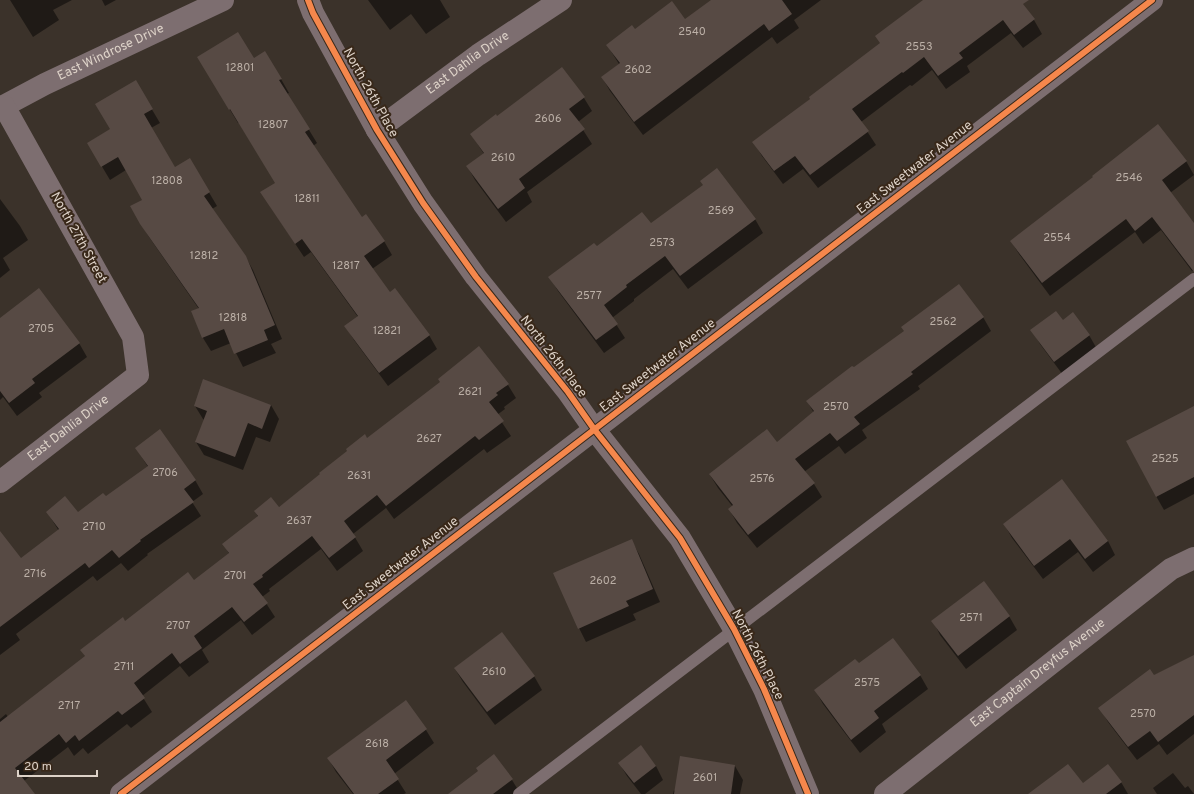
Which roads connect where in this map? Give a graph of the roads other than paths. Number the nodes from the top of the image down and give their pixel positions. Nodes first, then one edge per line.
1 (223, 0) edge
2 (308, 0) edge
3 (561, 0) edge
4 (1152, 0) edge
5 (2, 107) edge
6 (377, 130) junction
7 (1194, 279) edge
8 (138, 375) joint
9 (594, 429) junction
10 (0, 482) edge
11 (1194, 558) edge
12 (734, 629) junction
13 (121, 794) edge
14 (520, 794) edge
15 (808, 794) edge
16 (885, 794) edge

1 - 5 street, East Windrose Drive
2 - 6 street, North 26th Place
3 - 6 street, East Dahlia Drive
4 - 9 street, East Sweetwater Avenue
5 - 8 street, North 27th Street
6 - 9 street, North 26th Place
7 - 12 lane
8 - 10 street, East Dahlia Drive
9 - 12 street, North 26th Place
9 - 13 street, East Sweetwater Avenue
11 - 16 street, East Captain Dreyfus Avenue
12 - 14 lane
12 - 15 street, North 26th Place

